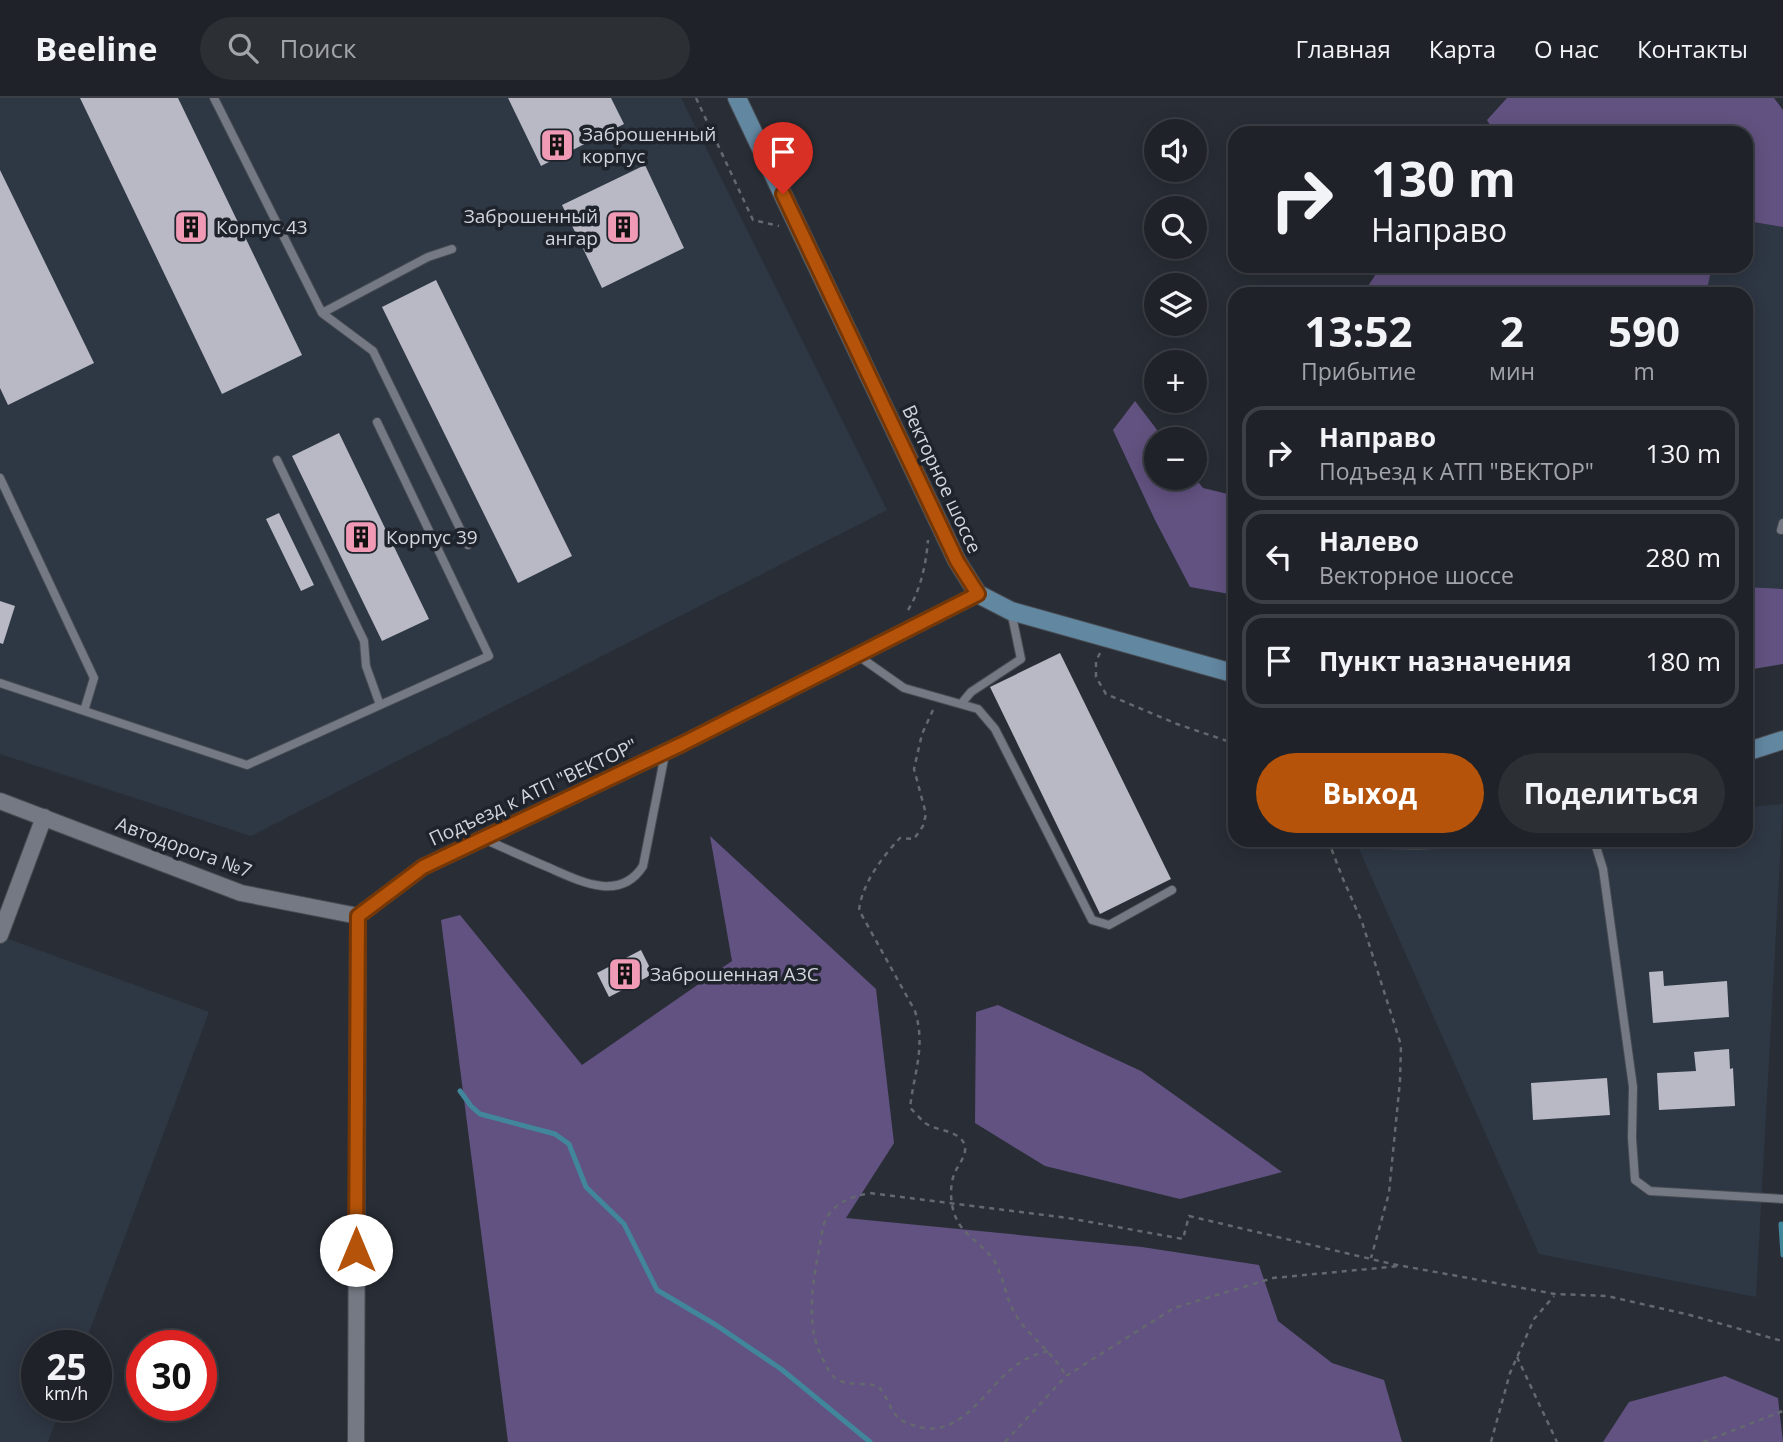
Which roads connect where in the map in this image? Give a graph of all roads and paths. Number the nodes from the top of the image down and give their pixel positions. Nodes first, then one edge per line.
1 (214, 98) edge
2 (696, 98) edge
3 (737, 98) edge
4 (782, 227) dead end
5 (452, 249) dead end
6 (322, 313) junction
7 (377, 422) dead end
8 (277, 460) dead end
9 (0, 478) edge
10 (928, 535) dead end
11 (468, 545) dead end
12 (978, 594) junction
13 (907, 611) dead end
14 (1011, 611) junction
15 (1108, 637) junction
16 (857, 655) junction
17 (1228, 672) edge
18 (0, 683) edge
19 (939, 698) junction
20 (961, 704) junction
21 (380, 705) junction
22 (84, 711) junction
23 (1783, 740) edge
24 (1228, 741) edge
25 (1753, 750) edge
26 (665, 752) junction
27 (0, 802) edge
28 (44, 817) junction
29 (484, 839) junction
30 (1331, 847) edge
31 (1596, 847) edge
32 (1172, 890) dead end
33 (358, 916) junction
34 (0, 934) edge
35 (1783, 1199) edge
36 (952, 1204) junction
37 (1371, 1259) junction
38 (1405, 1266) junction
39 (1555, 1294) junction
40 (1782, 1341) edge
41 (1048, 1351) junction
42 (1517, 1357) junction
43 (1066, 1376) junction
44 (1783, 1411) edge
45 (356, 1442) edge
46 (1005, 1442) edge
47 (1491, 1442) edge
48 (1557, 1442) edge
49 (1703, 1442) edge

1 - 6 lane
2 - 4 path
3 - 12 main road, Векторное шоссе
5 - 6 lane
6 - 11 lane
7 - 21 lane
8 - 21 lane
9 - 22 lane
10 - 13 path
12 - 14 main road
12 - 16 street, Подъезд к АТП "ВЕКТОР"
14 - 15 main road
14 - 20 lane
15 - 17 main road
15 - 24 path
16 - 19 lane
16 - 26 street, Подъезд к АТП "ВЕКТОР"
18 - 22 lane
19 - 20 lane
19 - 36 path
20 - 32 lane
21 - 22 lane
23 - 25 main road
26 - 29 street, Подъезд к АТП "ВЕКТОР"
26 - 29 lane
27 - 28 street, Автодорога №7
28 - 33 street, Автодорога №7
28 - 34 street
29 - 33 street, Подъезд к АТП "ВЕКТОР"
30 - 37 path
31 - 35 lane
33 - 45 street
36 - 37 path
36 - 41 path
36 - 41 path
37 - 38 path
38 - 39 path
38 - 43 path
39 - 40 path
39 - 42 path
41 - 43 path
42 - 47 path
42 - 48 path
43 - 46 path
44 - 49 path

